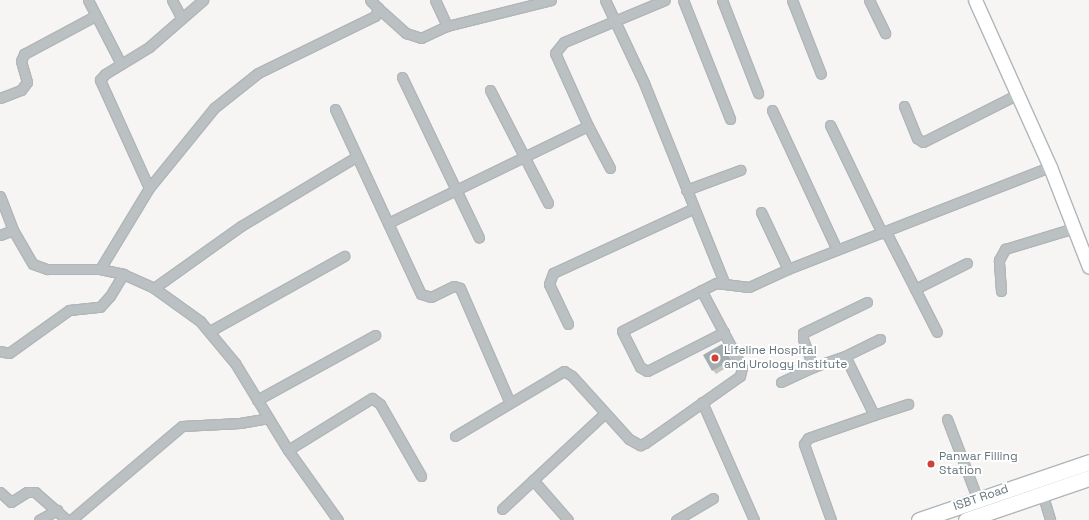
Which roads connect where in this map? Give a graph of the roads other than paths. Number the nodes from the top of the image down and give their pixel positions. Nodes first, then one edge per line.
1 (88, 0) edge
2 (172, 0) edge
3 (203, 0) edge
4 (370, 0) edge
5 (435, 0) edge
6 (551, 0) edge
7 (605, 0) edge
8 (665, 0) edge
9 (683, 0) edge
10 (722, 0) edge
11 (792, 0) edge
12 (869, 0) edge
13 (976, 0) edge
14 (652, 2) edge
15 (518, 4) edge
16 (378, 8) junction
17 (95, 16) junction
18 (182, 18) junction
19 (615, 19) junction
20 (447, 26) junction
21 (885, 33) dead end
22 (121, 64) junction
23 (821, 74) dead end
24 (402, 77) dead end
25 (490, 90) dead end
26 (758, 93) dead end
27 (1018, 94) junction
28 (0, 98) edge
29 (904, 106) dead end
30 (335, 109) dead end
31 (772, 110) dead end
32 (730, 119) dead end
33 (830, 125) dead end
34 (588, 126) junction
35 (525, 156) junction
36 (356, 157) junction
37 (1050, 167) junction
38 (610, 168) dead end
39 (740, 170) dead end
40 (149, 188) junction
41 (456, 190) junction
42 (686, 190) junction
43 (0, 196) edge
44 (548, 203) dead end
45 (692, 209) junction
46 (761, 212) dead end
47 (388, 223) junction
48 (1074, 228) junction
49 (13, 230) junction
50 (884, 232) junction
51 (0, 235) edge
52 (479, 238) dead end
53 (837, 250) junction
54 (344, 256) dead end
55 (967, 263) dead end
56 (1089, 267) edge
57 (100, 269) junction
58 (788, 269) junction
59 (123, 274) junction
60 (724, 282) junction
61 (154, 288) junction
62 (915, 289) junction
63 (701, 290) junction
64 (1001, 291) dead end
65 (867, 302) dead end
66 (568, 324) dead end
67 (210, 331) junction
68 (724, 332) junction
69 (937, 332) dead end
70 (375, 335) dead end
71 (880, 339) dead end
72 (0, 351) edge
73 (845, 356) junction
74 (813, 367) junction
75 (781, 382) dead end
76 (257, 400) junction
77 (510, 402) junction
78 (702, 402) junction
79 (908, 404) dead end
80 (604, 414) junction
81 (874, 415) junction
82 (266, 418) junction
83 (947, 419) dead end
84 (455, 436) dead end
85 (288, 450) junction
86 (1089, 462) edge
87 (421, 476) dead end
88 (1089, 478) edge
89 (534, 480) junction
90 (0, 492) edge
91 (1042, 493) junction
92 (712, 498) dead end
93 (978, 498) junction
94 (502, 509) dead end
95 (57, 510) junction
96 (981, 514) junction
97 (39, 520) edge
98 (67, 520) edge
99 (71, 520) edge
100 (338, 520) edge
101 (568, 520) edge
102 (676, 520) edge
103 (754, 520) edge
104 (831, 520) edge
105 (919, 520) edge
106 (966, 520) edge
107 (1050, 520) edge

1 - 17 street
2 - 18 street
3 - 18 street
4 - 16 street
5 - 20 street
6 - 15 street
7 - 19 street
8 - 14 street
9 - 32 street
10 - 26 street
11 - 23 street
12 - 21 street
13 - 27 main road
14 - 19 street
15 - 20 street
16 - 20 street
16 - 40 street
17 - 22 street
17 - 28 street
18 - 22 street
19 - 34 street
19 - 42 street
22 - 40 street
24 - 41 street
25 - 35 street
27 - 29 street
27 - 37 main road
30 - 36 street
31 - 53 street
33 - 50 street
34 - 35 street
34 - 38 street
35 - 41 street
35 - 44 street
36 - 47 street
36 - 61 street
37 - 48 main road
37 - 50 street
39 - 42 street
40 - 57 street
41 - 47 street
41 - 52 street
42 - 45 street
43 - 49 street
45 - 60 street
45 - 66 street
46 - 58 street
47 - 77 street
48 - 56 main road
48 - 64 street
49 - 51 street
49 - 57 street
50 - 53 street
50 - 62 street
53 - 58 street
54 - 67 street
55 - 62 street
57 - 59 street
58 - 60 street
59 - 61 street
59 - 72 street
60 - 63 street
61 - 67 street
62 - 69 street
63 - 68 street
63 - 68 street
65 - 74 street
67 - 76 street
68 - 78 street
70 - 76 street
71 - 73 street
73 - 74 street
73 - 81 street
74 - 75 street
76 - 82 street
77 - 80 street
77 - 84 street
78 - 80 street
78 - 103 street
79 - 81 street
80 - 89 street
81 - 104 street
82 - 85 street
82 - 99 street
83 - 93 street
85 - 87 street
85 - 100 street
86 - 93 highway, ISBT Road
88 - 91 highway
89 - 94 street
89 - 101 street
90 - 95 street
91 - 96 highway
91 - 107 street
92 - 102 street
93 - 96 street
93 - 105 highway, ISBT Road
95 - 97 street
95 - 98 street
96 - 106 highway

